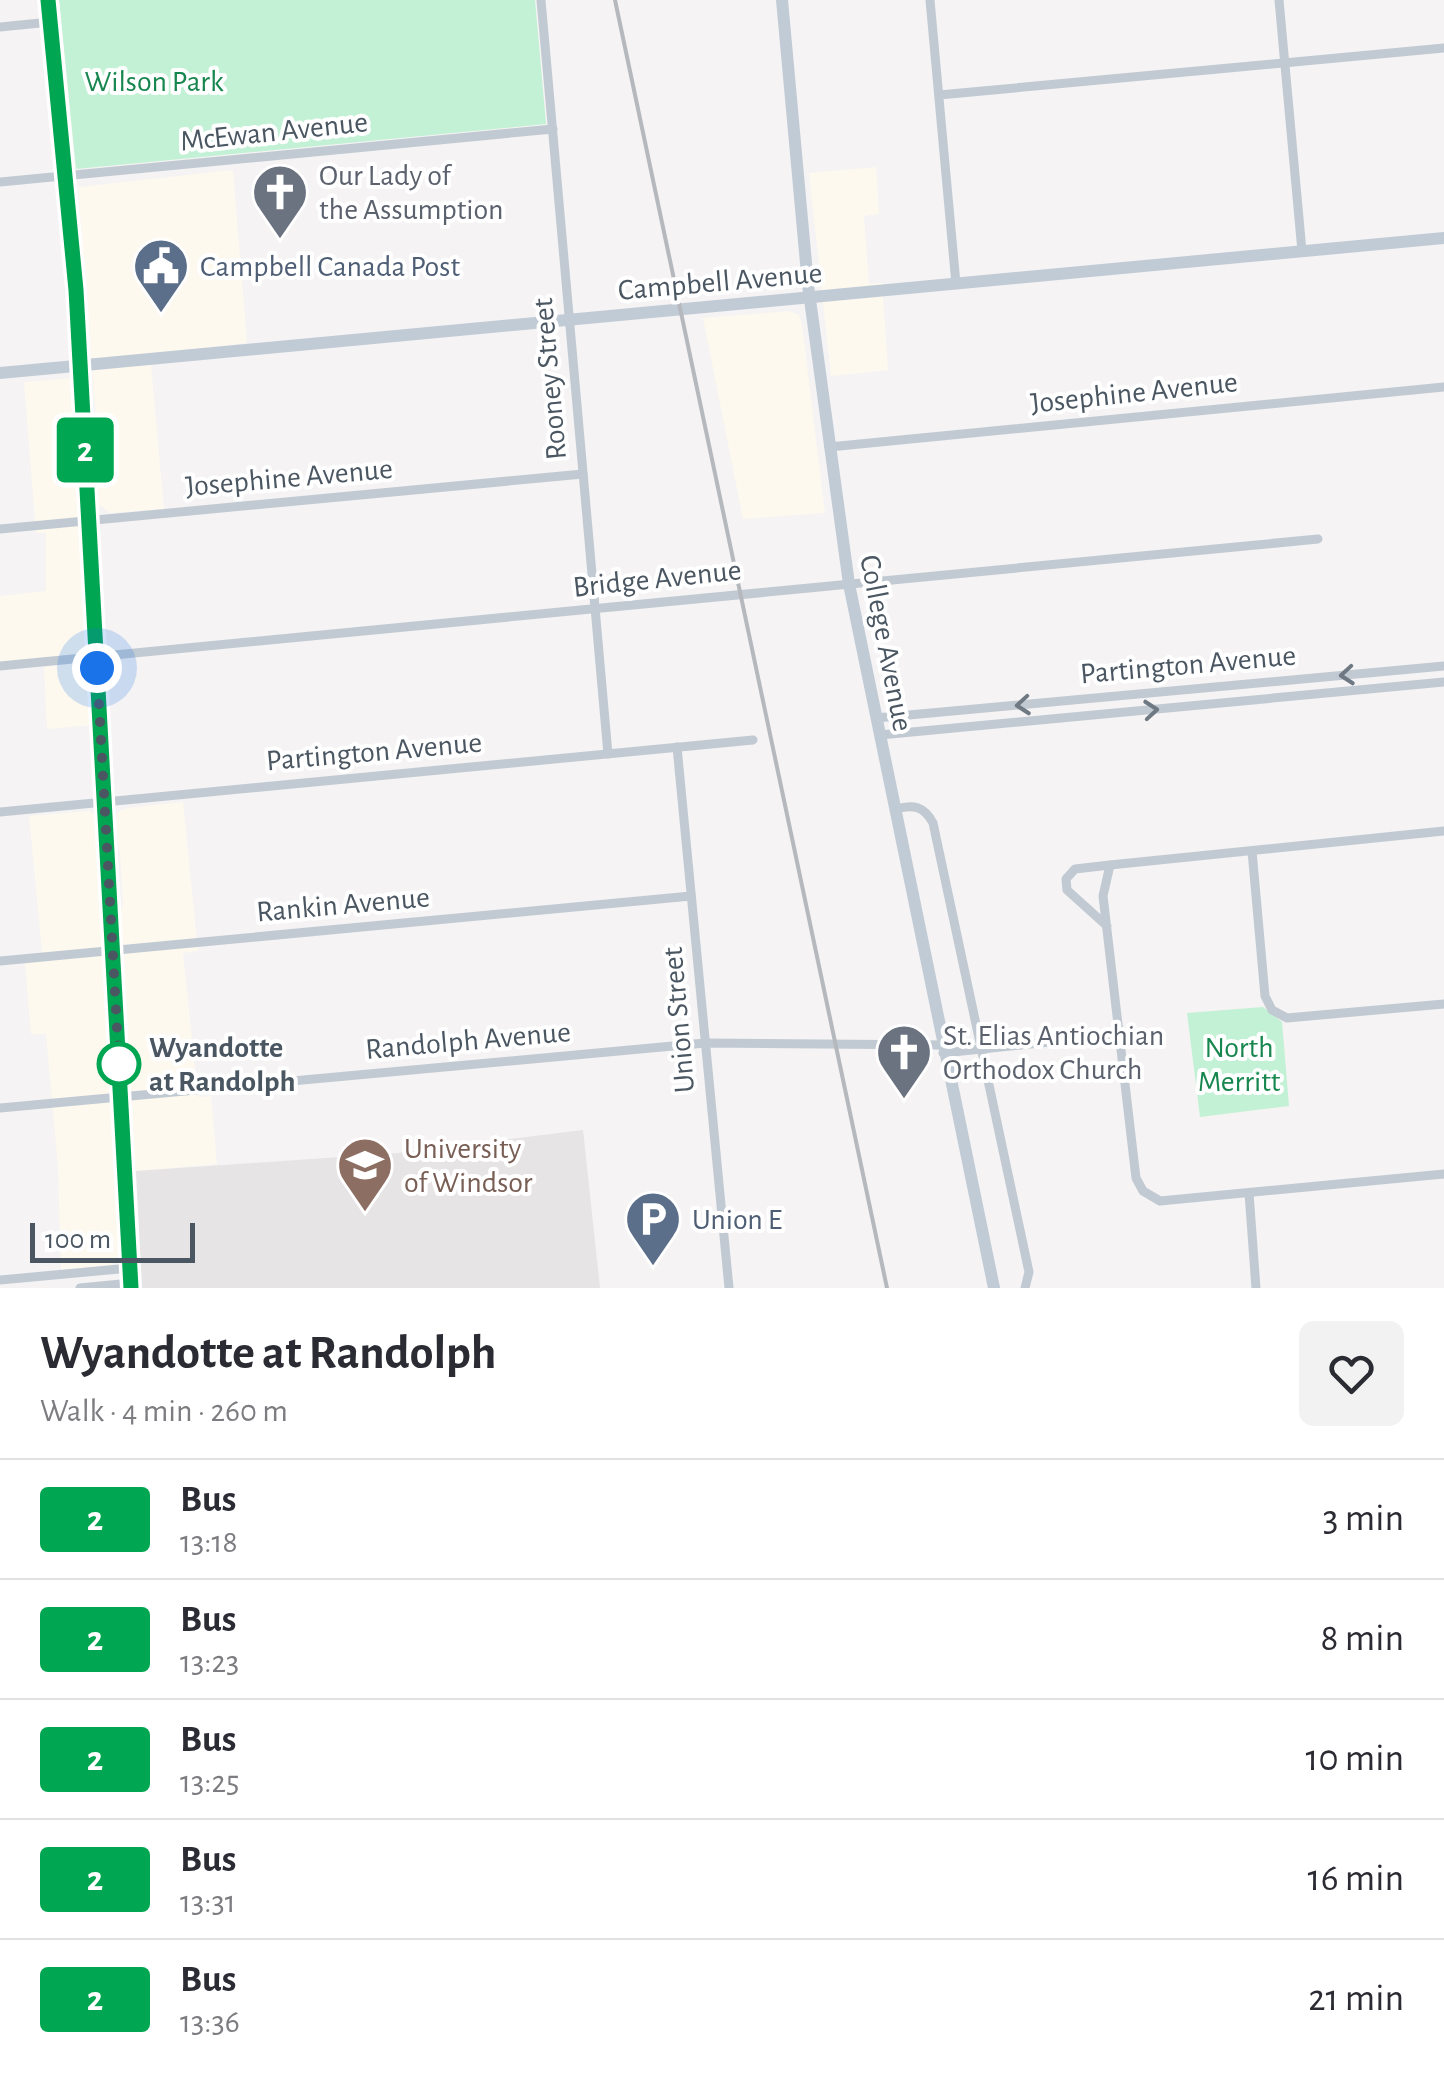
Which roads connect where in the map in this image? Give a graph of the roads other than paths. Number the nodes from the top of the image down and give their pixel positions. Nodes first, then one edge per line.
1 (48, 0) edge
2 (541, 0) edge
3 (782, 0) edge
4 (930, 0) edge
5 (1279, 0) edge
6 (50, 22) junction
7 (0, 27) edge
8 (1444, 48) edge
9 (1285, 63) junction
10 (939, 96) junction
11 (552, 129) junction
12 (65, 176) junction
13 (0, 182) edge
14 (1444, 238) edge
15 (1302, 251) junction
16 (956, 284) junction
17 (809, 298) junction
18 (570, 320) junction
19 (80, 366) junction
20 (0, 374) edge
21 (1444, 387) edge
22 (829, 447) junction
23 (583, 474) junction
24 (89, 521) junction
25 (0, 529) edge
26 (1318, 539) dead end
27 (849, 584) junction
28 (595, 609) junction
29 (96, 657) junction
30 (0, 666) edge
31 (1444, 666) edge
32 (1444, 682) edge
33 (876, 718) junction
34 (880, 735) junction
35 (753, 740) dead end
36 (676, 747) junction
37 (608, 754) junction
38 (104, 802) junction
39 (896, 809) junction
40 (0, 812) edge
41 (1444, 832) edge
42 (1252, 851) junction
43 (1110, 865) junction
44 (691, 896) junction
45 (1107, 926) junction
46 (112, 950) junction
47 (0, 961) edge
48 (1444, 1004) edge
49 (1119, 1035) junction
50 (705, 1043) junction
51 (942, 1049) junction
52 (981, 1049) junction
53 (121, 1097) junction
54 (0, 1108) edge
55 (1444, 1174) edge
56 (1249, 1193) junction
57 (130, 1268) junction
58 (0, 1280) edge
59 (131, 1286) edge
60 (80, 1288) edge
61 (729, 1288) edge
62 (994, 1288) edge
63 (1025, 1288) edge
64 (1256, 1288) edge

1 - 6 street
2 - 11 street, Rooney Street
3 - 17 street, College Avenue
4 - 10 street
5 - 9 street
6 - 7 street
6 - 12 street
8 - 9 street
9 - 10 street
9 - 15 street
10 - 16 street
11 - 12 street, McEwan Avenue
11 - 18 street, Rooney Street
12 - 13 street, McEwan Avenue
12 - 19 street
14 - 15 street, Campbell Avenue
15 - 16 street, Campbell Avenue
16 - 17 street, Campbell Avenue
17 - 18 street, Campbell Avenue
17 - 22 street, College Avenue
18 - 19 street, Campbell Avenue
18 - 23 street, Rooney Street
19 - 20 street, Campbell Avenue
19 - 24 street
21 - 22 street, Josephine Avenue
22 - 27 street, College Avenue
23 - 24 street, Josephine Avenue
23 - 28 street, Rooney Street
24 - 25 street, Josephine Avenue
24 - 29 street
26 - 27 street, Bridge Avenue
27 - 28 street, Bridge Avenue
27 - 33 street, College Avenue
28 - 29 street, Bridge Avenue
28 - 37 street, Rooney Street
29 - 30 street, Bridge Avenue
29 - 38 street
31 -> 33 street, Partington Avenue
34 -> 32 street, Partington Avenue
33 - 34 street, College Avenue
34 - 39 street, College Avenue
35 - 36 street, Partington Avenue
36 - 37 street, Partington Avenue
36 - 44 street, Union Street
37 - 38 street, Partington Avenue
38 - 40 street, Partington Avenue
38 - 46 street
39 - 51 street, College Avenue
39 - 52 street
41 - 42 street
42 - 43 street
42 - 48 street
43 - 45 street
43 - 45 street
44 - 46 street, Rankin Avenue
44 - 50 street, Union Street
45 - 49 street
46 - 47 street, Rankin Avenue
46 - 53 street
49 - 52 street, Randolph Avenue
49 - 56 street
50 - 51 street, Randolph Avenue
50 - 53 street, Randolph Avenue
50 - 61 street, Union Street
51 - 52 street, Randolph Avenue
51 - 62 street, College Avenue
52 - 63 street
53 - 54 street, Randolph Avenue
53 - 57 street
55 - 56 street
56 - 64 street
57 - 58 street
57 - 59 street
59 - 60 street

